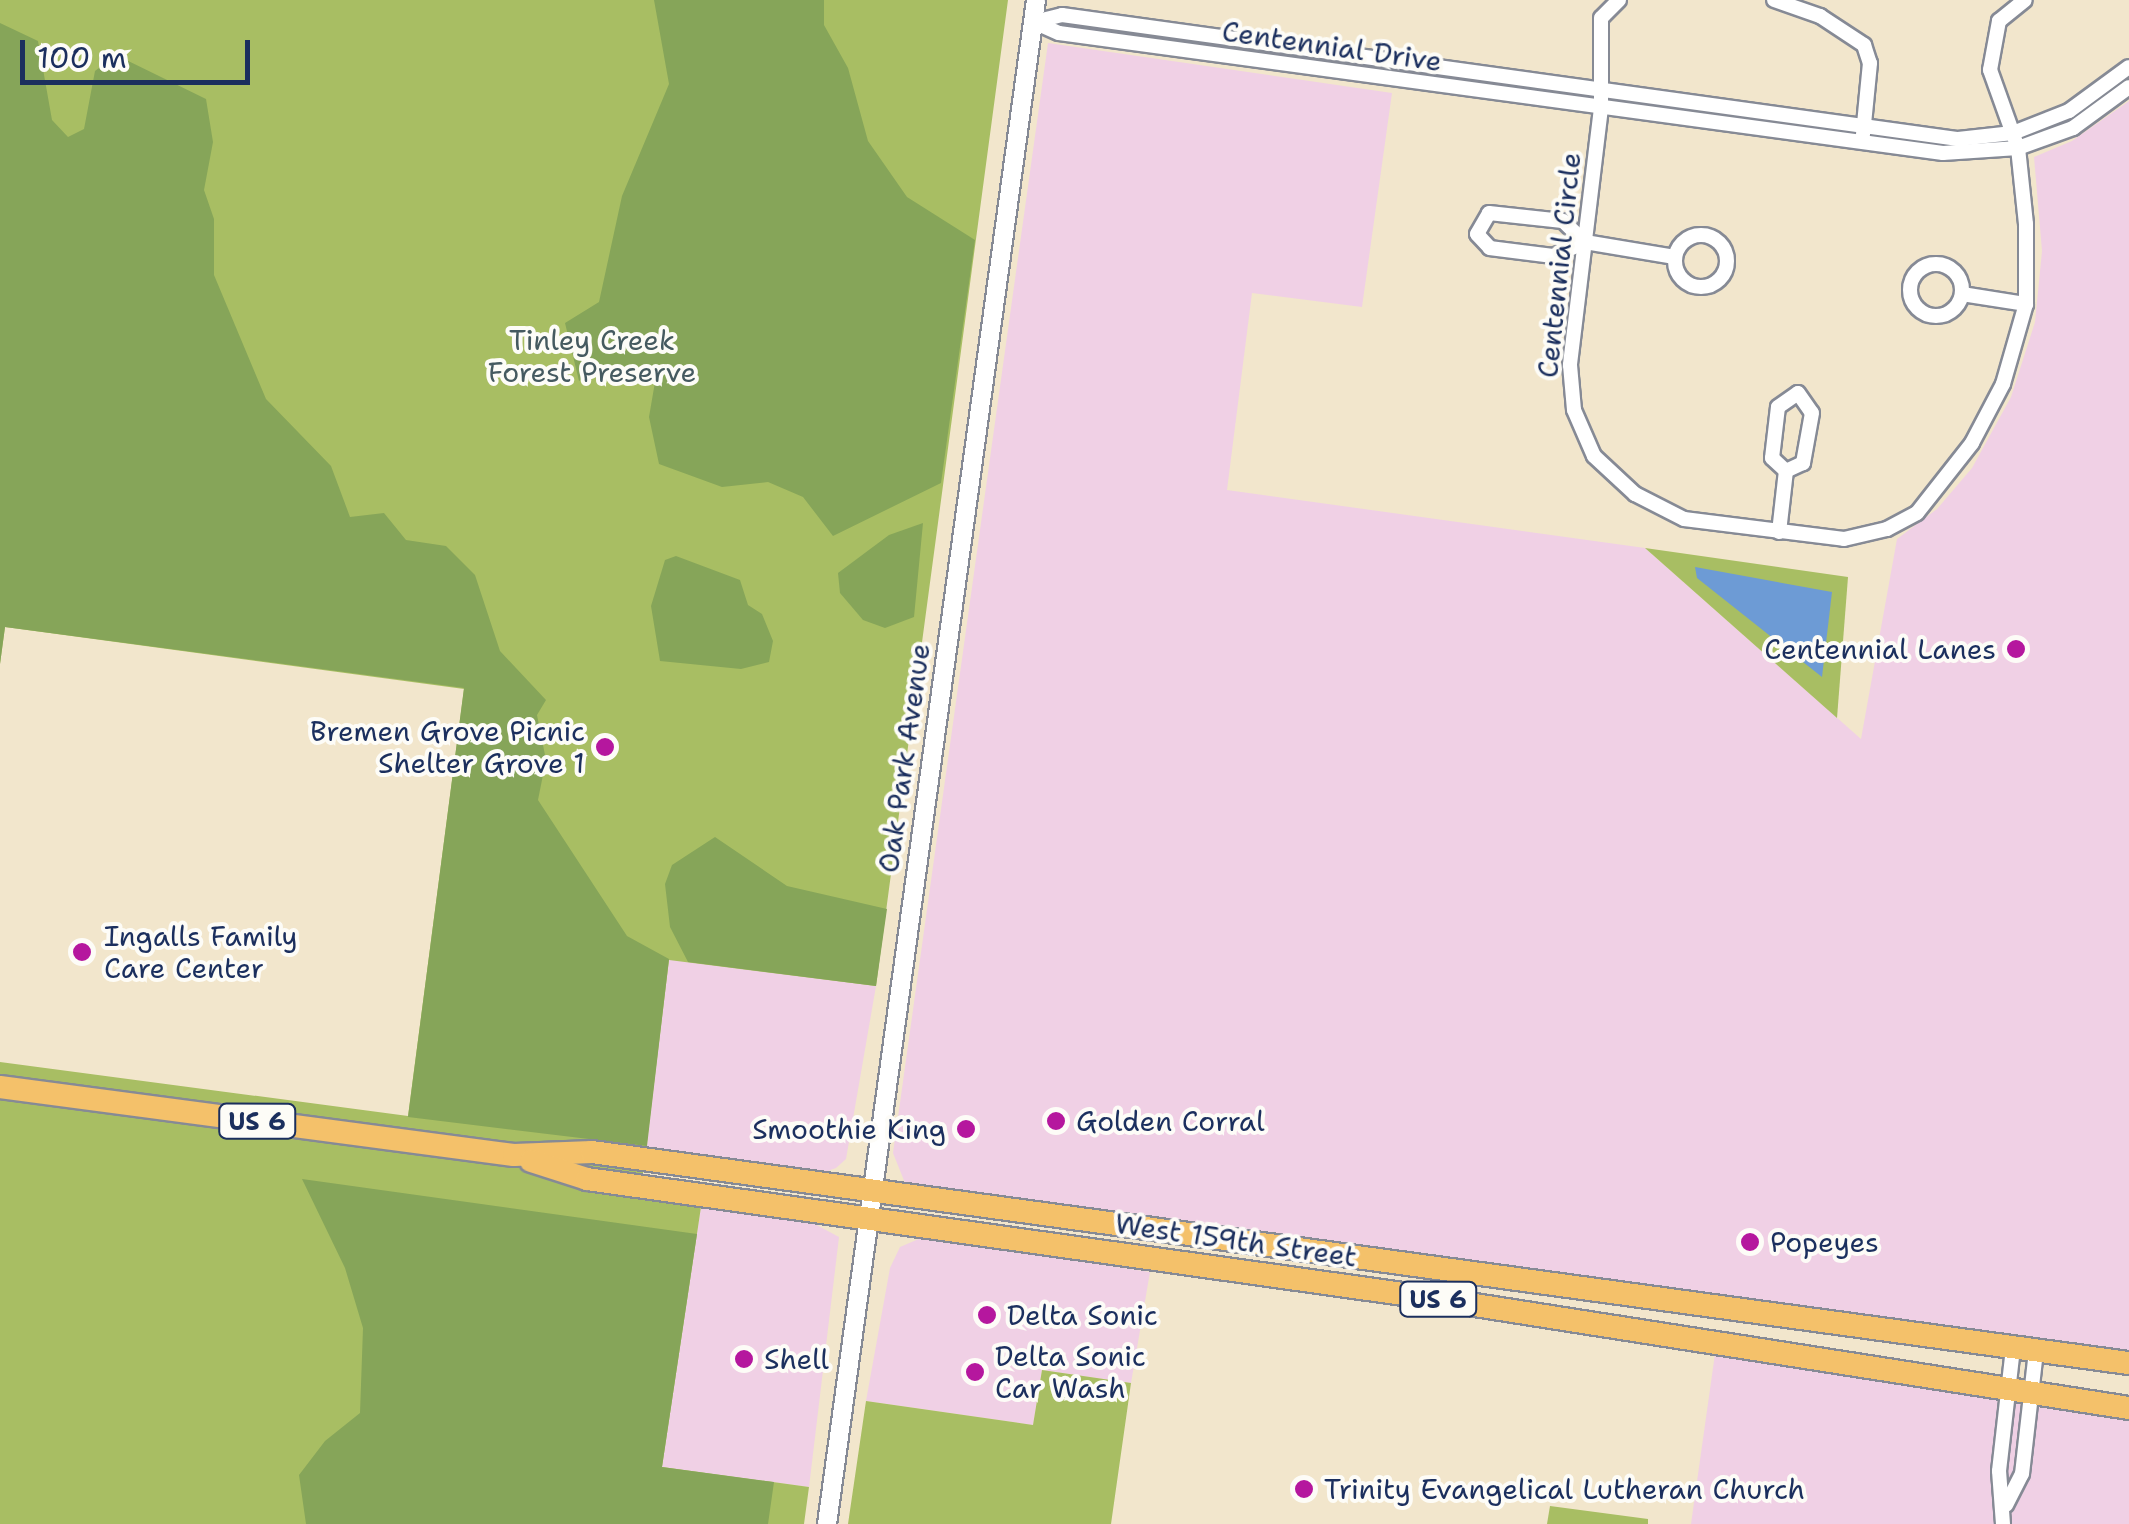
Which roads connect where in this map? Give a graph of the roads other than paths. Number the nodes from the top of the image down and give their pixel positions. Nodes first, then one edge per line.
1 (1036, 0) edge
2 (1599, 0) edge
3 (1618, 0) edge
4 (1774, 0) edge
5 (2025, 0) edge
6 (1601, 18) junction
7 (1034, 22) junction
8 (2129, 68) edge
9 (2129, 87) edge
10 (1601, 89) junction
11 (1601, 108) junction
12 (1864, 127) junction
13 (2015, 140) junction
14 (1861, 144) junction
15 (1585, 242) junction
16 (1675, 258) dead end
17 (1962, 294) dead end
18 (2026, 304) junction
19 (1786, 471) junction
20 (1779, 532) junction
21 (0, 1087) edge
22 (514, 1155) junction
23 (871, 1193) junction
24 (867, 1219) junction
25 (2025, 1350) junction
26 (2129, 1363) edge
27 (2007, 1390) junction
28 (2031, 1393) junction
29 (2129, 1408) edge
30 (2006, 1506) junction
31 (827, 1524) edge
32 (2004, 1524) edge

1 - 7 street, Oak Park Avenue
2 - 6 street, Centennial Circle
3 - 6 street
4 - 12 street
5 - 13 street, Centennial Circle
6 - 10 street, Centennial Circle
7 - 10 street, Centennial Drive
7 - 11 street, Centennial Drive
7 - 23 street, Oak Park Avenue
8 - 13 street, Centennial Drive
9 - 13 street, Centennial Drive
10 - 11 street, Centennial Circle
10 - 12 street, Centennial Drive
11 - 14 street, Centennial Drive
11 - 15 street, Centennial Circle
12 - 13 street, Centennial Drive
12 - 14 street
13 - 14 street, Centennial Drive
13 - 18 street, Centennial Circle
15 - 15 street
15 - 16 street
15 - 20 street, Centennial Circle
17 - 18 street
18 - 20 street, Centennial Circle
19 - 19 street
19 - 20 street
21 - 22 main road, West 159th Street / US 6
22 - 23 main road, West 159th Street / US 6
22 - 24 main road, West 159th Street / US 6
23 - 24 street, Oak Park Avenue
23 - 25 main road, West 159th Street / US 6
24 - 27 main road, West 159th Street / US 6
24 - 31 street, Oak Park Avenue
25 - 26 main road, West 159th Street / US 6
25 - 27 street
25 - 28 street
27 - 28 main road, West 159th Street / US 6
27 - 30 street
28 - 29 main road, West 159th Street / US 6
28 - 30 street
30 - 32 street

